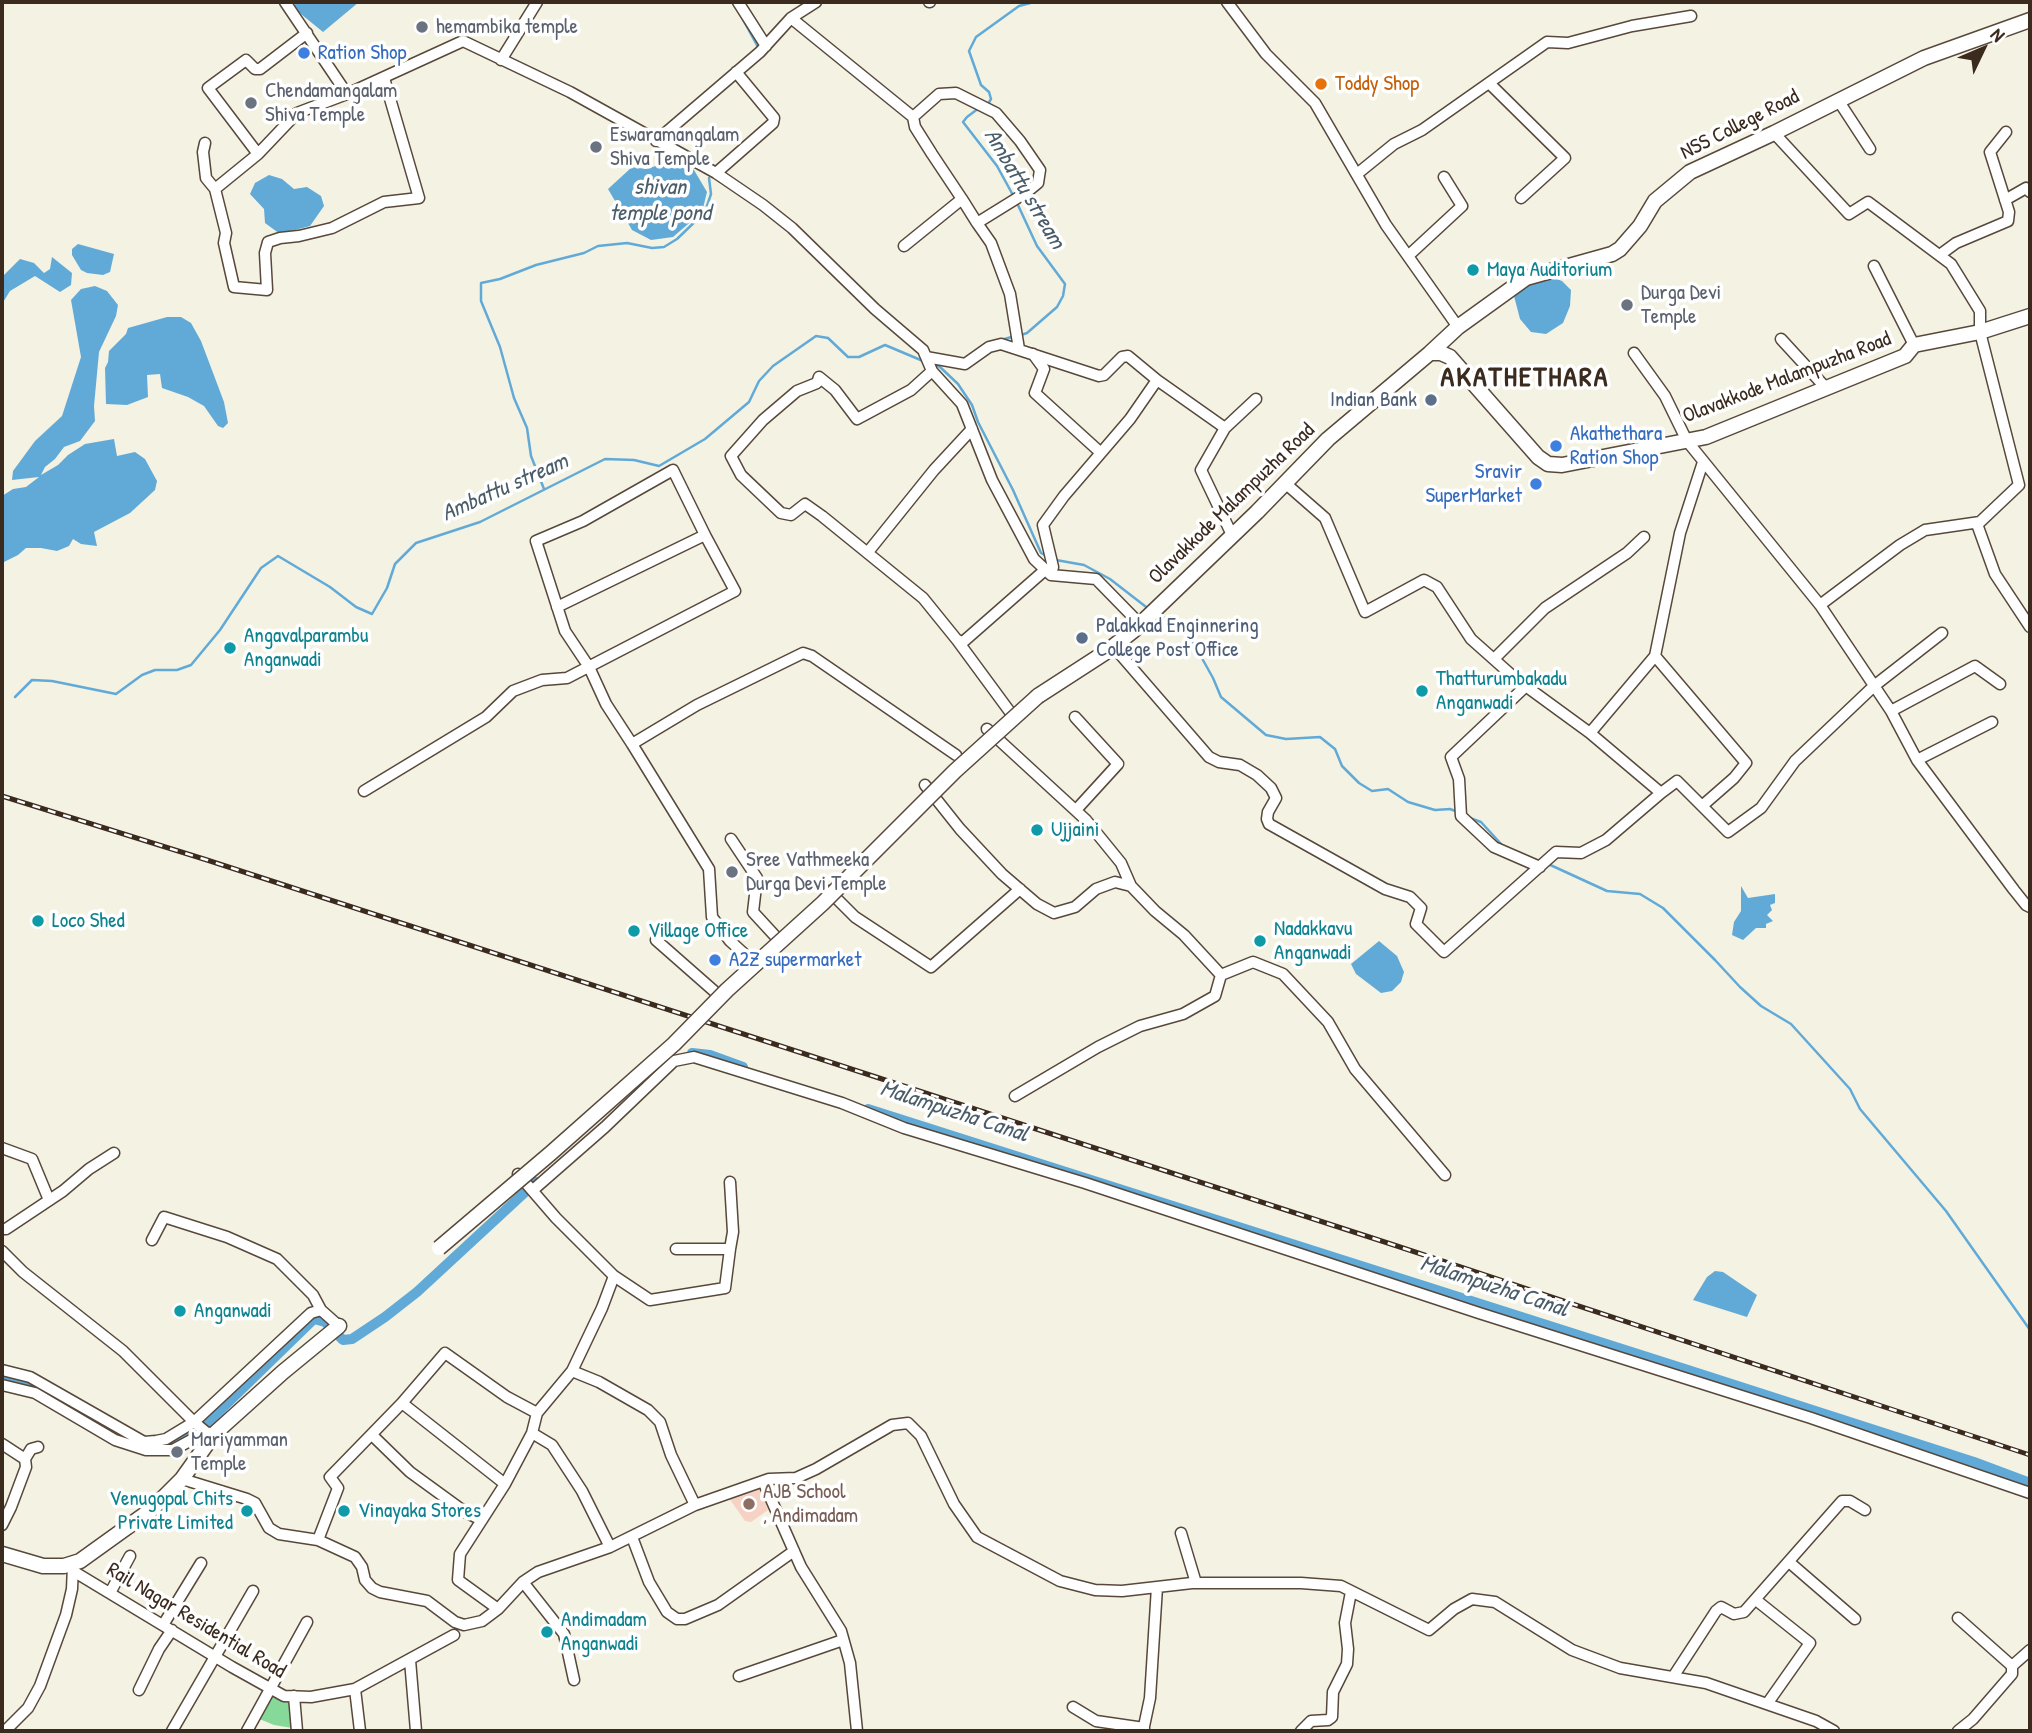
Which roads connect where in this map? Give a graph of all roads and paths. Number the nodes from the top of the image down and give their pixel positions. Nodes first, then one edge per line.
1 (285, 2) edge
2 (537, 2) edge
3 (738, 2) edge
4 (816, 2) edge
5 (1227, 2) edge
6 (1691, 16) dead end
7 (791, 18) junction
8 (2030, 20) edge
9 (307, 33) junction
10 (766, 46) junction
11 (501, 60) junction
12 (736, 72) junction
13 (384, 78) junction
14 (1489, 83) junction
15 (347, 94) junction
16 (1838, 100) junction
17 (913, 117) junction
18 (2006, 132) dead end
19 (1774, 133) junction
20 (656, 141) junction
21 (205, 143) dead end
22 (1870, 149) dead end
23 (258, 154) junction
24 (716, 173) junction
25 (1357, 174) junction
26 (1444, 177) dead end
27 (215, 189) junction
28 (2030, 192) edge
29 (1521, 198) dead end
30 (962, 199) junction
31 (2005, 200) junction
32 (978, 223) junction
33 (904, 246) dead end
34 (1941, 254) junction
35 (1408, 256) junction
36 (1874, 266) dead end
37 (2030, 316) edge
38 (1458, 327) junction
39 (1980, 332) junction
40 (1781, 339) dead end
41 (1018, 342) junction
42 (1914, 345) junction
43 (1430, 353) junction
44 (1634, 353) dead end
45 (1033, 354) junction
46 (926, 357) junction
47 (932, 371) junction
48 (1157, 380) junction
49 (1826, 388) junction
50 (1256, 399) dead end
51 (1226, 428) junction
52 (972, 429) junction
53 (1687, 441) junction
54 (1101, 453) junction
55 (1703, 462) junction
56 (2030, 481) edge
57 (1285, 483) junction
58 (2019, 485) junction
59 (1977, 524) junction
60 (705, 535) junction
61 (1232, 535) junction
62 (1644, 537) dead end
63 (868, 552) junction
64 (1049, 571) junction
65 (1820, 605) junction
66 (556, 607) junction
67 (1149, 616) junction
68 (2030, 627) edge
69 (1942, 633) dead end
70 (957, 640) junction
71 (1113, 646) junction
72 (1655, 656) junction
73 (1494, 659) junction
74 (589, 667) junction
75 (2000, 684) dead end
76 (1525, 686) junction
77 (1874, 686) junction
78 (1891, 711) junction
79 (1010, 712) dead end
80 (1075, 717) dead end
81 (1992, 722) dead end
82 (987, 729) dead end
83 (1590, 733) junction
84 (632, 744) junction
85 (956, 755) dead end
86 (1917, 760) junction
87 (925, 785) dead end
88 (364, 791) dead end
89 (1661, 793) junction
90 (1702, 806) junction
91 (1076, 810) junction
92 (732, 839) dead end
93 (1540, 867) junction
94 (1131, 886) junction
95 (1020, 889) junction
96 (829, 891) dead end
97 (2030, 907) edge
98 (776, 937) dead end
99 (656, 940) dead end
100 (750, 959) dead end
101 (1221, 975) junction
102 (714, 990) dead end
103 (642, 1060) dead end
104 (660, 1073) junction
105 (1015, 1096) dead end
106 (2, 1148) edge
107 (114, 1153) dead end
108 (517, 1174) dead end
109 (1445, 1175) dead end
110 (730, 1182) dead end
111 (531, 1189) junction
112 (50, 1200) junction
113 (2, 1229) edge
114 (152, 1240) dead end
115 (439, 1248) dead end
116 (676, 1249) dead end
117 (730, 1249) junction
118 (2, 1251) edge
119 (614, 1276) junction
120 (321, 1310) junction
121 (334, 1330) joint
122 (2, 1370) edge
123 (572, 1371) junction
124 (2, 1385) edge
125 (402, 1403) junction
126 (537, 1413) junction
127 (194, 1422) junction
128 (210, 1433) junction
129 (532, 1433) junction
130 (372, 1435) junction
131 (2, 1444) edge
132 (38, 1447) dead end
133 (24, 1459) junction
134 (182, 1479) junction
135 (763, 1481) junction
136 (505, 1484) junction
137 (2030, 1493) edge
138 (695, 1505) junction
139 (1865, 1510) dead end
140 (482, 1520) junction
141 (2, 1525) edge
142 (1181, 1532) dead end
143 (632, 1536) junction
144 (318, 1540) junction
145 (610, 1547) junction
146 (794, 1551) junction
147 (2, 1554) edge
148 (130, 1556) dead end
149 (1789, 1562) junction
150 (201, 1563) dead end
151 (73, 1567) junction
152 (523, 1582) junction
153 (1196, 1583) junction
154 (1157, 1587) junction
155 (253, 1591) dead end
156 (1351, 1592) junction
157 (110, 1593) junction
158 (1756, 1600) junction
159 (498, 1609) junction
160 (1958, 1618) dead end
161 (1855, 1619) dead end
162 (307, 1622) dead end
163 (167, 1628) junction
164 (454, 1635) dead end
165 (843, 1640) junction
166 (2030, 1650) edge
167 (215, 1657) junction
168 (410, 1660) junction
169 (2012, 1665) junction
170 (739, 1676) dead end
171 (1674, 1677) junction
172 (574, 1679) dead end
173 (269, 1687) junction
174 (355, 1689) junction
175 (139, 1690) dead end
176 (294, 1696) junction
177 (1767, 1704) junction
178 (1073, 1707) dead end
179 (1144, 1730) edge
180 (5, 1731) edge
181 (172, 1731) edge
182 (247, 1731) edge
183 (297, 1731) edge
184 (360, 1731) edge
185 (416, 1731) edge
186 (857, 1731) edge
187 (1301, 1731) edge
188 (1834, 1731) edge
189 (1958, 1731) edge

1 - 9 street
2 - 11 street
3 - 10 street
4 - 7 street
5 - 25 street
6 - 14 street
7 - 10 street
7 - 17 street
8 - 16 main road, NSS College Road
9 - 15 street
9 - 23 street
10 - 12 street
11 - 13 street
11 - 20 street
12 - 20 street
12 - 24 street
13 - 15 street
13 - 27 street
14 - 25 street
14 - 29 street
15 - 23 street
16 - 19 main road, NSS College Road
16 - 22 street
17 - 30 street
17 - 32 street
18 - 31 street
19 - 34 street
19 - 38 main road, NSS College Road
20 - 24 street
21 - 27 street
23 - 27 street
24 - 46 street
25 - 35 street
26 - 35 street
28 - 31 street
30 - 32 street
30 - 33 street
31 - 34 street
32 - 41 street
34 - 39 street
35 - 38 street
36 - 42 street
37 - 39 main road, Olavakkode Malampuzha Road
38 - 43 main road, NSS College Road
39 - 42 main road, Olavakkode Malampuzha Road
39 - 58 street
40 - 49 street
41 - 45 street
41 - 46 street
42 - 49 main road, Olavakkode Malampuzha Road
43 - 53 main road, Olavakkode Malampuzha Road
43 - 57 main road, Olavakkode Malampuzha Road
44 - 53 street
45 - 48 street
45 - 54 street
46 - 47 street
47 - 52 street
47 - 63 street
48 - 51 street
48 - 54 street
49 - 53 main road, Olavakkode Malampuzha Road
50 - 51 street
51 - 61 street
52 - 63 street
52 - 64 street
53 - 55 street
54 - 64 street
55 - 65 street
55 - 72 street
56 - 58 street
57 - 61 main road, Olavakkode Malampuzha Road
57 - 73 street
58 - 59 street
59 - 65 street
59 - 68 street
60 - 66 street
60 - 66 street
60 - 74 street
61 - 67 main road, Olavakkode Malampuzha Road
62 - 73 street
63 - 70 street
64 - 67 street
64 - 70 street
65 - 77 street
66 - 74 street
67 - 71 main road, Olavakkode Malampuzha Road
69 - 77 street
70 - 79 street
71 - 93 street
71 - 115 main road, Olavakkode Malampuzha Road, bridge
72 - 83 street
72 - 90 street
73 - 76 street
74 - 84 street
74 - 88 street
75 - 78 street
76 - 83 street
76 - 93 street
77 - 78 street
77 - 90 street
78 - 86 street
80 - 91 street
81 - 86 street
82 - 91 street
83 - 89 street
84 - 85 street
84 - 100 street
86 - 97 street
87 - 95 street
89 - 90 street
89 - 93 street
91 - 94 street
92 - 98 street
94 - 95 street
94 - 101 street
95 - 96 street
99 - 102 street
101 - 105 street
101 - 109 street
103 - 104 street, bridge
104 - 111 street
104 - 137 street
106 - 112 street
107 - 112 street
108 - 111 street
110 - 117 street
111 - 119 street
112 - 113 street
114 - 120 street
116 - 117 street
117 - 119 street
118 - 127 street
119 - 123 street
120 - 121 street
120 - 127 street
121 - 128 main road
122 - 127 street
123 - 126 street
123 - 138 street
124 - 128 street
125 - 126 street
125 - 130 street
125 - 136 street
126 - 129 street
127 - 128 street
128 - 134 main road
129 - 136 street
129 - 145 street
130 - 140 street
130 - 144 street
131 - 133 street
132 - 133 street
133 - 141 street
134 - 144 street
134 - 151 main road
135 - 138 street
135 - 146 street
135 - 154 street
136 - 140 street
138 - 143 street
139 - 149 street
140 - 159 street
142 - 153 street
143 - 145 street
143 - 146 street
144 - 159 street
145 - 152 street
146 - 165 street
147 - 151 main road
148 - 157 street
149 - 158 street
149 - 161 street
150 - 163 street
151 - 157 street, Rail Nagar Residential Road
151 - 180 street
152 - 159 street
152 - 172 street
153 - 154 street
153 - 156 street
154 - 179 street
155 - 167 street
156 - 171 street
156 - 187 street
157 - 163 street, Rail Nagar Residential Road
158 - 171 street
158 - 177 street
160 - 169 street
162 - 173 street
163 - 167 street, Rail Nagar Residential Road
163 - 175 street
164 - 168 street, Rail Nagar Residential Road
165 - 170 street
165 - 186 street
166 - 169 street
167 - 173 street, Rail Nagar Residential Road
167 - 181 street
168 - 174 street, Rail Nagar Residential Road
168 - 185 street
169 - 189 street
171 - 177 street
173 - 176 street, Rail Nagar Residential Road
173 - 182 street
174 - 176 street, Rail Nagar Residential Road
174 - 184 street
176 - 183 street
177 - 188 street
178 - 179 street

